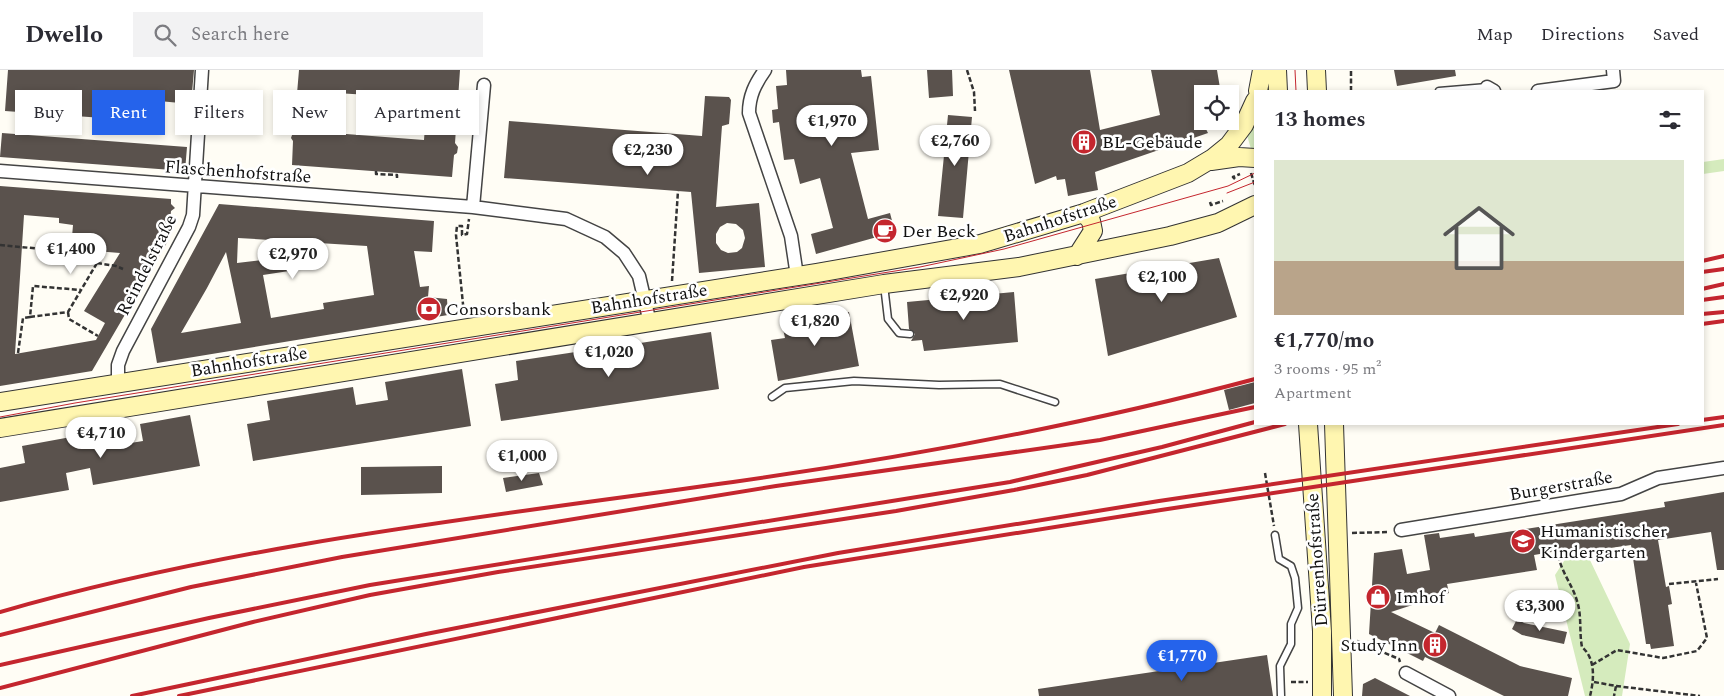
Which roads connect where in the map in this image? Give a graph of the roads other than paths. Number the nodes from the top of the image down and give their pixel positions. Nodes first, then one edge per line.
1 (202, 70) edge
2 (765, 70) edge
3 (1262, 70) edge
4 (1277, 70) edge
5 (1316, 70) edge
6 (1613, 70) edge
7 (484, 85) dead end
8 (1490, 89) edge
9 (1258, 90) edge
10 (1278, 90) edge
11 (1317, 90) edge
12 (1464, 90) edge
13 (1546, 90) edge
14 (1254, 103) edge
15 (1254, 158) edge
16 (1208, 162) junction
17 (0, 171) edge
18 (195, 187) junction
19 (1254, 205) edge
20 (473, 207) junction
21 (1084, 213) junction
22 (1077, 256) junction
23 (797, 276) junction
24 (884, 284) junction
25 (645, 299) junction
26 (650, 322) junction
27 (910, 334) dead end
28 (118, 383) junction
29 (772, 396) dead end
30 (0, 402) edge
31 (1055, 402) dead end
32 (1308, 425) edge
33 (1334, 425) edge
34 (0, 428) edge
35 (1724, 468) edge
36 (1401, 530) road end
37 (1275, 535) road end
38 (1406, 673) road end
39 (1281, 696) edge
40 (1322, 696) edge
41 (1343, 696) edge
42 (1449, 696) edge

1 - 18 street, Reindelstraße
2 - 23 street
3 - 9 main road
4 - 10 main road
5 - 11 main road
6 - 13 street
7 - 20 street
8 - 12 lane
14 - 16 main road, Bahnhofstraße
15 - 16 main road
16 - 21 main road, Bahnhofstraße
17 - 18 street, Flaschenhofstraße
18 - 20 street, Flaschenhofstraße
18 - 28 street, Reindelstraße
19 - 22 main road, Bahnhofstraße
20 - 25 street, Flaschenhofstraße
21 - 22 main road
21 - 23 main road, Bahnhofstraße
22 - 24 main road, Bahnhofstraße
23 - 25 main road, Bahnhofstraße
24 - 26 main road, Bahnhofstraße
24 - 27 lane
25 - 26 street, Flaschenhofstraße
25 - 28 main road, Bahnhofstraße
26 - 34 main road, Bahnhofstraße
28 - 30 main road, Bahnhofstraße
29 - 31 lane
32 - 40 main road, Dürrenhofstraße
33 - 41 main road, Dürrenhofstraße
35 - 36 street, Burgerstraße
37 - 39 lane
38 - 42 street

